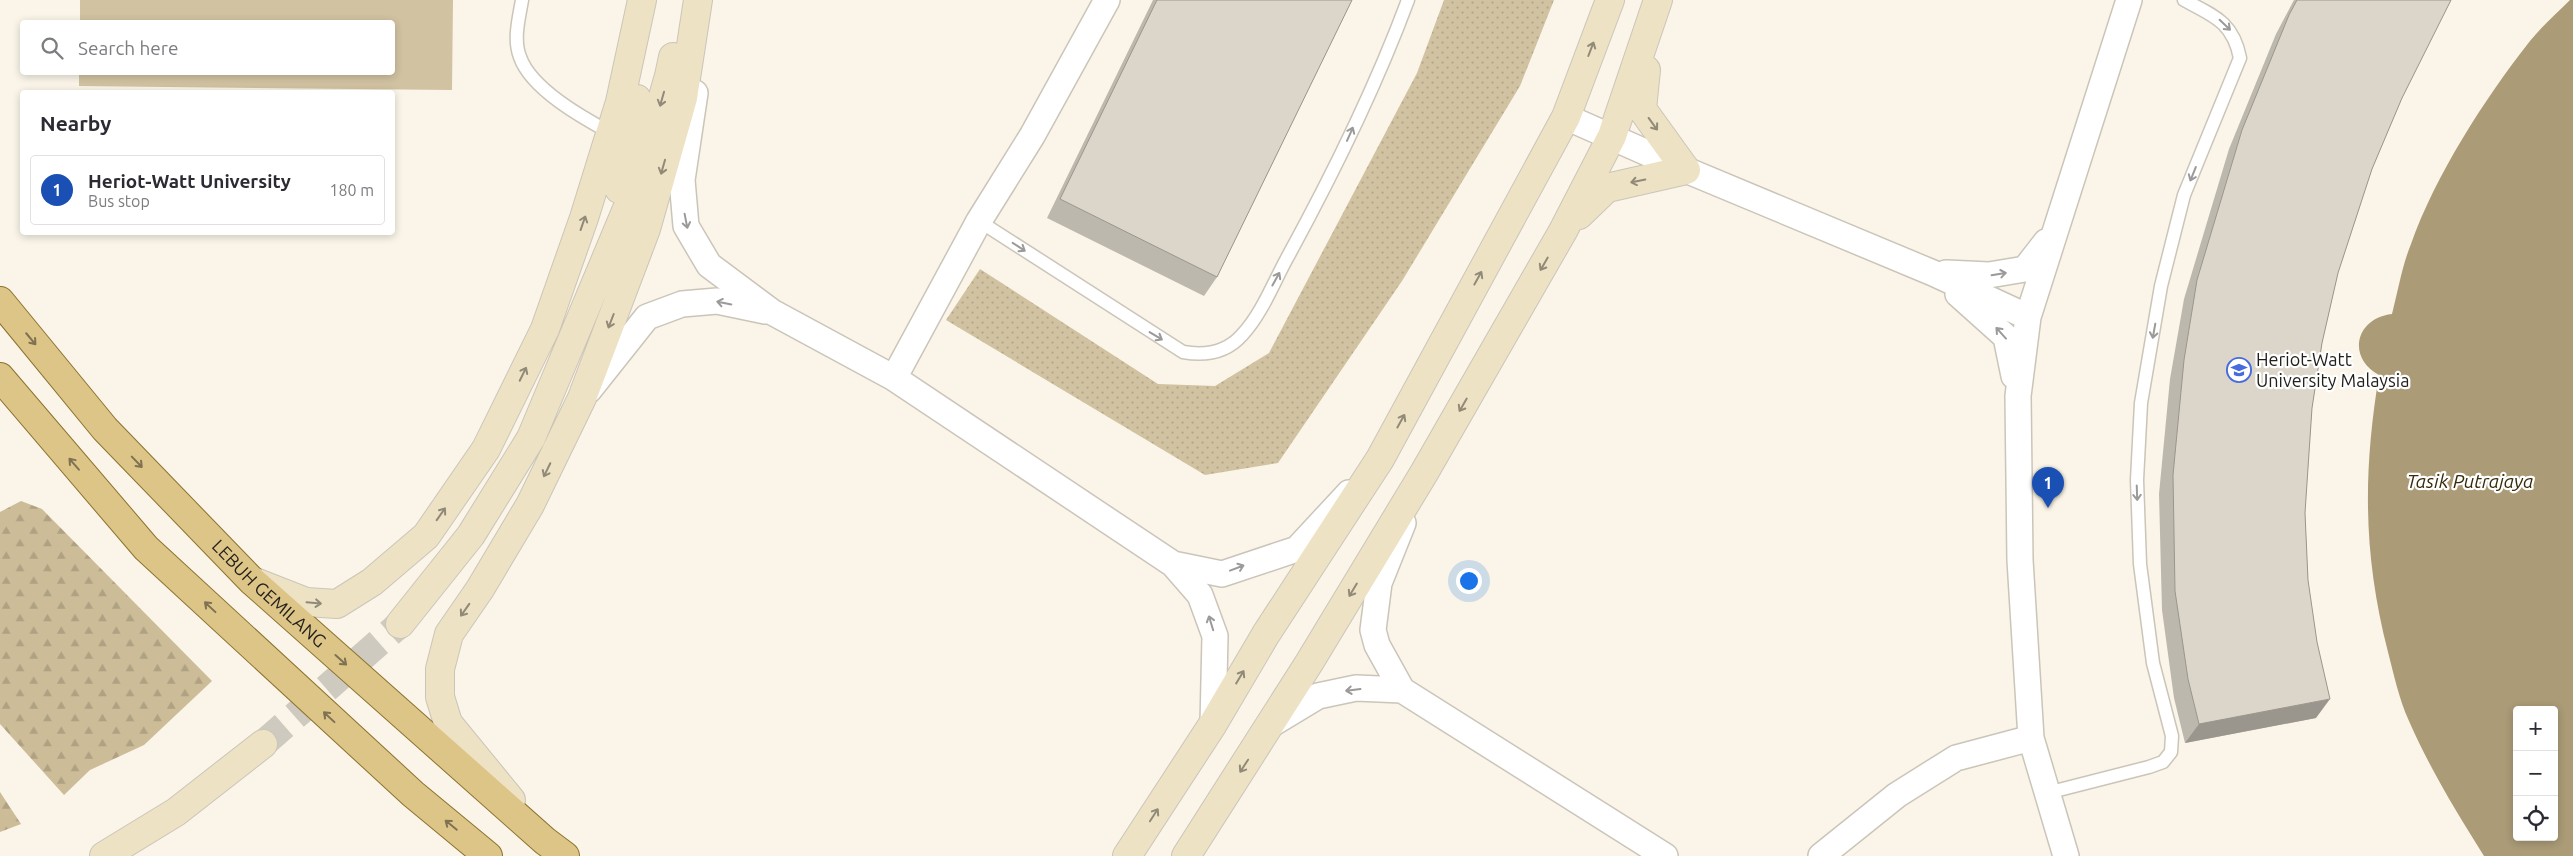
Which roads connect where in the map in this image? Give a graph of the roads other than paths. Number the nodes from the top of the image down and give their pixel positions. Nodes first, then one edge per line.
1 (522, 0) edge
2 (642, 0) edge
3 (653, 0) edge
4 (682, 0) edge
5 (698, 0) edge
6 (708, 0) edge
7 (1107, 0) edge
8 (1408, 0) edge
9 (1610, 0) edge
10 (1658, 0) edge
11 (2129, 0) edge
12 (2184, 0) edge
13 (1650, 27) junction
14 (1566, 117) junction
15 (611, 133) junction
16 (1612, 136) junction
17 (1686, 170) junction
18 (978, 221) junction
19 (2058, 226) junction
20 (1563, 231) junction
21 (1933, 273) junction
22 (594, 288) junction
23 (0, 301) edge
24 (772, 312) junction
25 (2028, 318) junction
26 (894, 378) junction
27 (5, 384) edge
28 (2018, 396) junction
29 (582, 398) junction
30 (1380, 459) junction
31 (1424, 473) junction
32 (1173, 564) junction
33 (252, 581) junction
34 (400, 624) tunnel mouth
35 (1402, 690) junction
36 (1213, 724) junction
37 (1270, 725) junction
38 (2031, 738) junction
39 (263, 744) tunnel mouth
40 (2047, 793) junction
41 (555, 848) edge
42 (104, 856) edge
43 (488, 856) edge
44 (1127, 856) edge
45 (1186, 856) edge
46 (1665, 856) edge
47 (1821, 856) edge
48 (2066, 856) edge

1 - 15 lane
2 - 15 street
3 - 22 street
4 -> 22 street
5 -> 29 street
6 -> 24 street
7 - 18 street
18 -> 8 lane
14 -> 9 street
10 - 13 street
11 - 19 street
12 -> 40 lane
13 - 16 street
13 -> 17 street
14 - 16 street
30 -> 14 street
33 -> 15 street
16 - 17 street
16 - 20 street
17 -> 20 street
17 - 21 street
18 - 26 street
21 -> 19 street
19 - 25 street
20 -> 31 street
21 - 25 street
28 -> 21 street
22 - 34 street
23 -> 33 main road, LEBUH GEMILANG
24 - 26 street
24 -> 29 street
25 - 28 street
26 - 32 street
43 -> 27 main road
28 - 38 street
29 -> 41 street
32 -> 30 street
36 -> 30 street
31 - 35 street
31 -> 37 street
36 -> 32 street
33 -> 41 main road, LEBUH GEMILANG
35 -> 37 street
35 - 46 street
44 -> 36 street
37 -> 45 street
38 - 40 street
38 - 47 street
39 - 42 street
40 - 48 street

